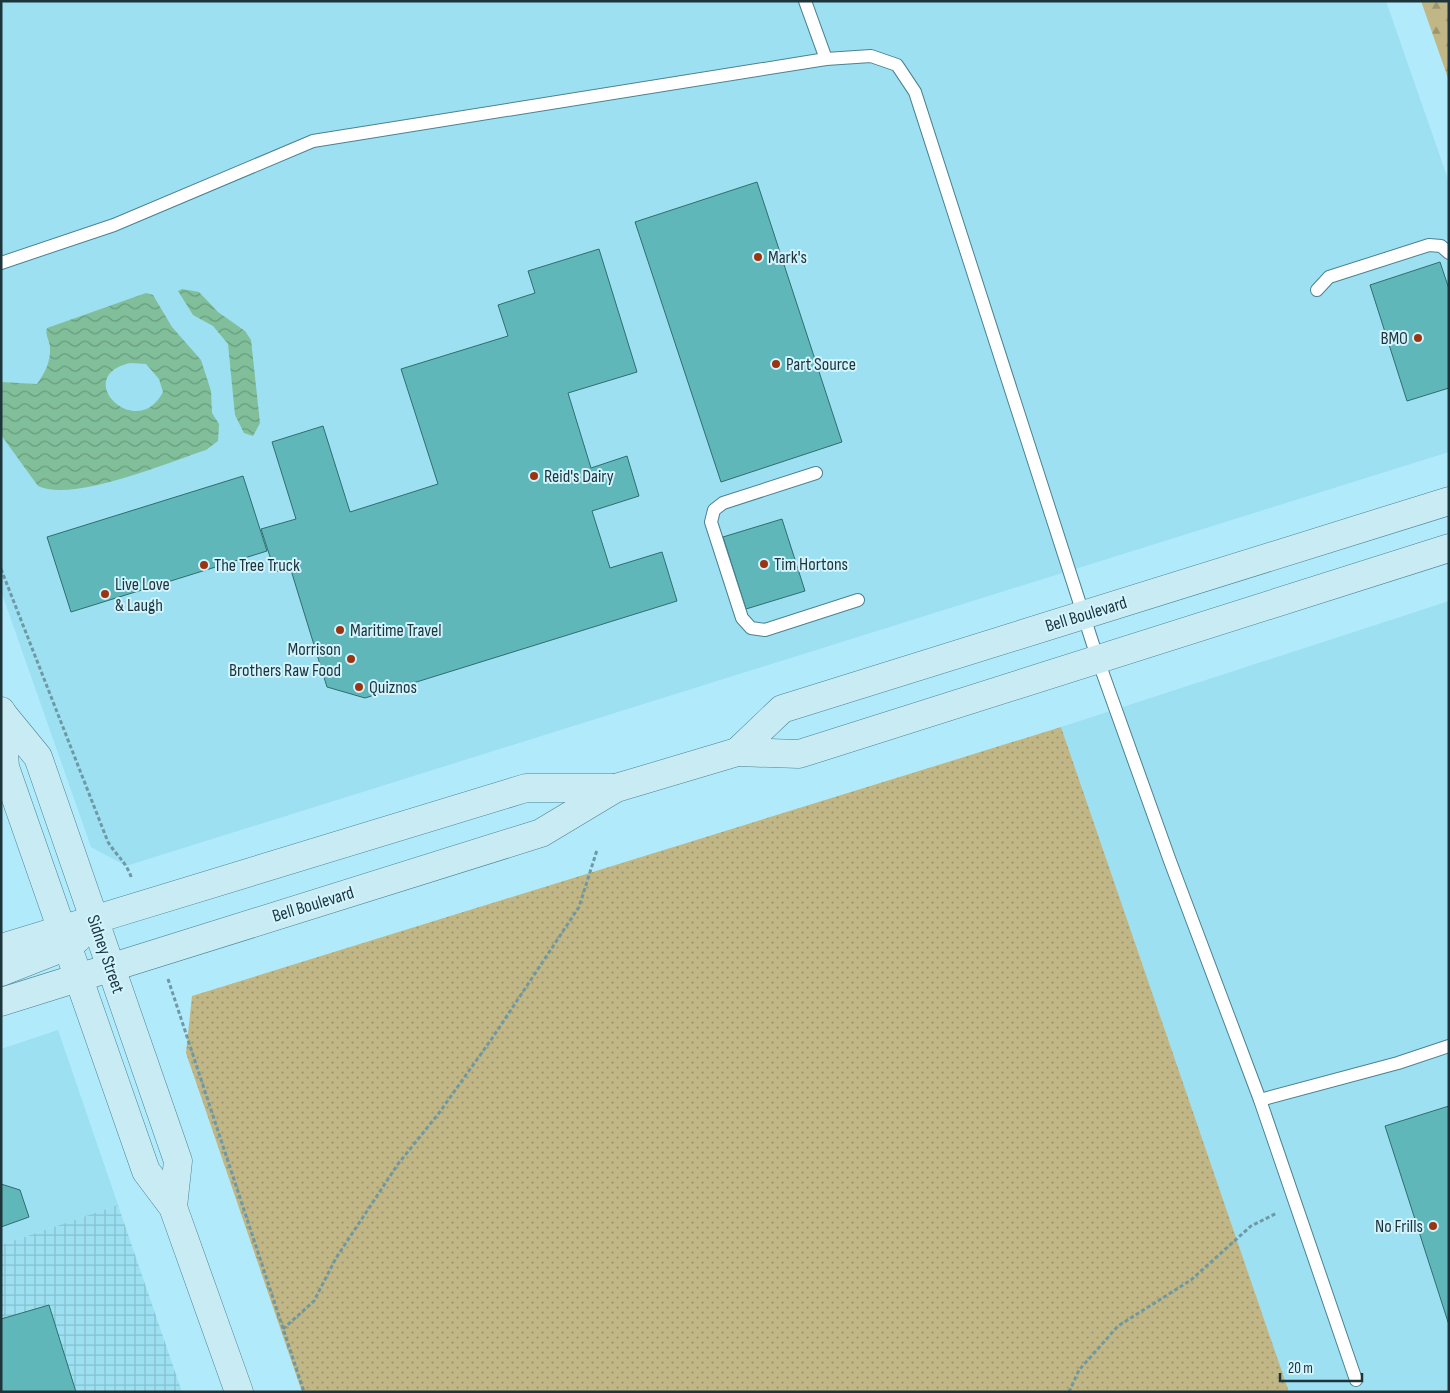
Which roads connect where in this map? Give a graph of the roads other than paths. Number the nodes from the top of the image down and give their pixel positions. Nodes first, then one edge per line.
1 (805, 1) edge
2 (826, 60) junction
3 (1449, 253) edge
4 (1, 263) edge
5 (1318, 290) dead end
6 (816, 474) dead end
7 (1449, 501) edge
8 (1449, 548) edge
9 (858, 600) dead end
10 (1084, 614) junction
11 (1098, 660) junction
12 (2, 712) edge
13 (737, 752) junction
14 (616, 788) junction
15 (94, 919) junction
16 (65, 938) junction
17 (1, 948) edge
18 (111, 967) junction
19 (1, 972) edge
20 (78, 977) junction
21 (1, 1002) edge
22 (1449, 1046) edge
23 (1260, 1100) junction
24 (173, 1207) junction
25 (1356, 1380) dead end
26 (239, 1392) edge

1 - 2 lane
2 - 4 lane
2 - 10 lane
3 - 5 lane
6 - 9 lane
7 - 10 main road, Bell Boulevard
8 - 11 main road, Bell Boulevard
10 - 11 lane
10 - 13 main road, Bell Boulevard
11 - 13 main road, Bell Boulevard
11 - 23 lane
12 - 15 main road, Sidney Street
12 - 16 main road, Sidney Street
13 - 14 main road, Bell Boulevard
14 - 15 main road, Bell Boulevard
14 - 18 main road, Bell Boulevard
15 - 16 main road, Bell Boulevard
15 - 18 main road, Sidney Street
16 - 17 main road, Bell Boulevard
16 - 19 main road
16 - 20 main road, Sidney Street
18 - 20 main road, Bell Boulevard
18 - 24 main road, Sidney Street
20 - 21 main road, Bell Boulevard
20 - 24 main road, Sidney Street
22 - 23 lane
23 - 25 lane
24 - 26 main road, Sidney Street

